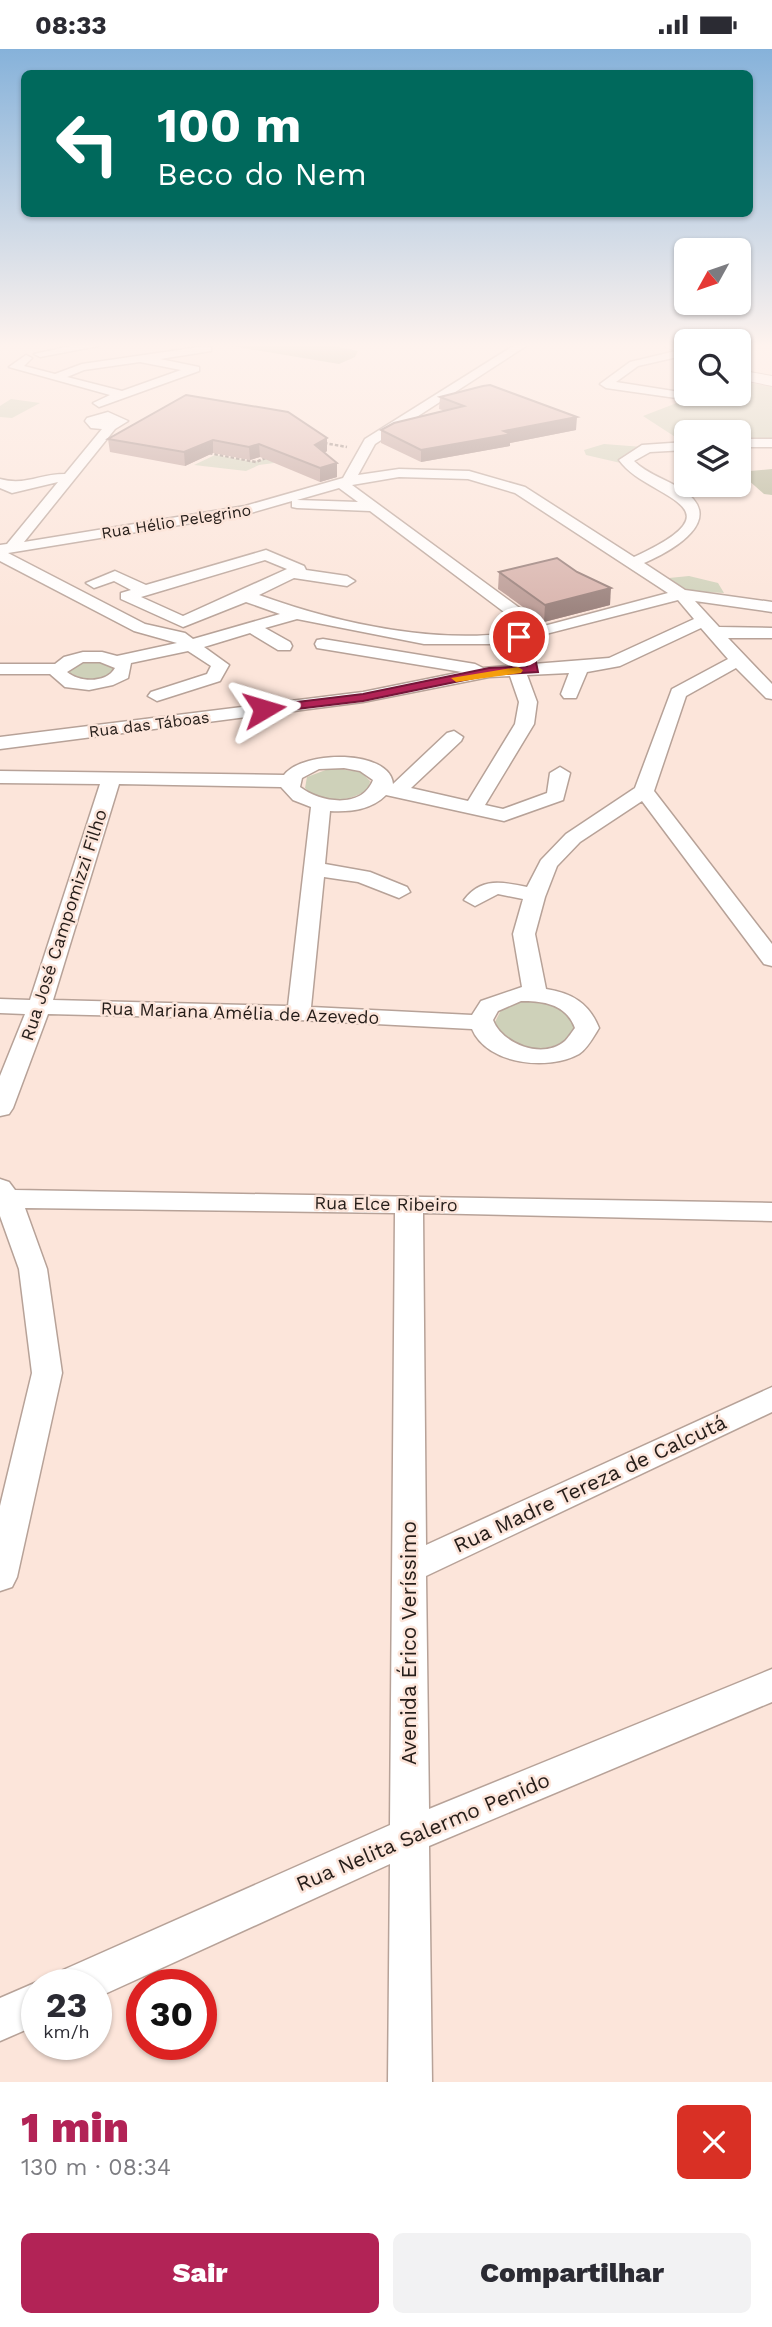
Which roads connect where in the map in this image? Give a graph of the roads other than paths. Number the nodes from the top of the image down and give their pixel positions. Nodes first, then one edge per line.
1 (99, 441) edge
2 (374, 441) edge
3 (751, 443) edge
4 (772, 443) edge
5 (674, 446) edge
6 (69, 478) junction
7 (350, 480) junction
8 (0, 483) edge
9 (674, 491) edge
10 (683, 497) edge
11 (276, 504) junction
12 (374, 507) junction
13 (4, 550) edge
14 (635, 562) junction
15 (161, 570) dead end
16 (294, 573) junction
17 (347, 581) dead end
18 (183, 582) junction
19 (94, 583) dead end
20 (139, 588) junction
21 (110, 592) dead end
22 (681, 594) junction
23 (246, 596) junction
24 (772, 610) edge
25 (296, 614) junction
26 (706, 621) junction
27 (253, 628) junction
28 (541, 632) junction
29 (772, 633) edge
30 (519, 637) junction
31 (323, 644) dead end
32 (192, 645) junction
33 (284, 646) dead end
34 (738, 660) junction
35 (119, 661) junction
36 (580, 667) junction
37 (0, 669) edge
38 (59, 669) junction
39 (525, 670) junction
40 (489, 672) junction
41 (570, 694) dead end
42 (772, 694) edge
43 (157, 696) dead end
44 (454, 737) dead end
45 (0, 744) edge
46 (560, 773) dead end
47 (0, 777) edge
48 (111, 780) junction
49 (290, 781) junction
50 (391, 789) junction
51 (644, 791) junction
52 (321, 805) junction
53 (472, 809) junction
54 (315, 869) junction
55 (399, 892) dead end
56 (535, 895) junction
57 (475, 900) dead end
58 (772, 959) edge
59 (535, 994) junction
60 (0, 1006) edge
61 (39, 1008) junction
62 (299, 1013) junction
63 (480, 1022) junction
64 (0, 1108) edge
65 (3, 1196) edge
66 (409, 1204) junction
67 (772, 1212) edge
68 (772, 1399) edge
69 (408, 1569) junction
70 (0, 1577) edge
71 (772, 1685) edge
72 (411, 1835) junction
73 (112, 1970) edge
74 (21, 2010) edge
75 (0, 2019) edge
76 (410, 2082) edge

1 - 6 street
2 - 7 street
3 - 4 street
5 - 9 street
6 - 8 street
6 - 13 street
7 - 11 street, Rua Hélio Pelegrino
7 - 12 street
7 - 14 street, Rua Hélio Pelegrino
10 - 14 street
11 - 12 street
11 - 13 street, Rua Hélio Pelegrino
12 - 28 street
13 - 32 street
14 - 22 street, Rua Hélio Pelegrino
15 - 18 street
16 - 17 street
16 - 18 street
16 - 23 street
18 - 20 street
19 - 20 street
20 - 21 street
20 - 23 street
22 - 24 street
22 - 26 street
22 - 28 street
23 - 25 street
24 - 26 street
25 - 27 street
25 - 30 street
26 - 29 street
26 - 34 street
26 - 36 street, Rua das Táboas
27 - 32 street
27 - 33 street
28 - 30 street
30 - 39 street
31 - 40 street
32 - 35 street
32 - 43 street
34 - 42 street
34 - 51 street
35 - 38 street
35 - 38 street
36 - 39 street, Rua das Táboas
36 - 41 street
37 - 38 street
39 - 40 street, Rua das Táboas
39 - 53 street
40 - 45 street, Rua das Táboas
44 - 50 street
46 - 53 street
47 - 48 street
48 - 49 street
48 - 61 street, Rua José Campomizzi Filho
49 - 50 street
49 - 52 street
50 - 52 street
50 - 53 street
51 - 56 street
51 - 58 street
52 - 54 street
54 - 55 street
54 - 62 street
56 - 57 street
56 - 59 street
59 - 63 street
59 - 63 street
60 - 61 street, Rua Mariana Amélia de Azevedo
61 - 62 street, Rua Mariana Amélia de Azevedo
61 - 64 street, Rua José Campomizzi Filho
62 - 63 street, Rua Mariana Amélia de Azevedo
65 - 66 street, Rua Elce Ribeiro
65 - 70 street
66 - 67 street, Rua Elce Ribeiro
66 - 69 street, Avenida Érico Veríssimo
68 - 69 street, Rua Madre Tereza de Calcutá
69 - 72 street, Avenida Érico Veríssimo
71 - 72 street, Rua Nelita Salermo Penido
72 - 73 street, Rua Nelita Salermo Penido
72 - 76 street, Avenida Érico Veríssimo
74 - 75 street

